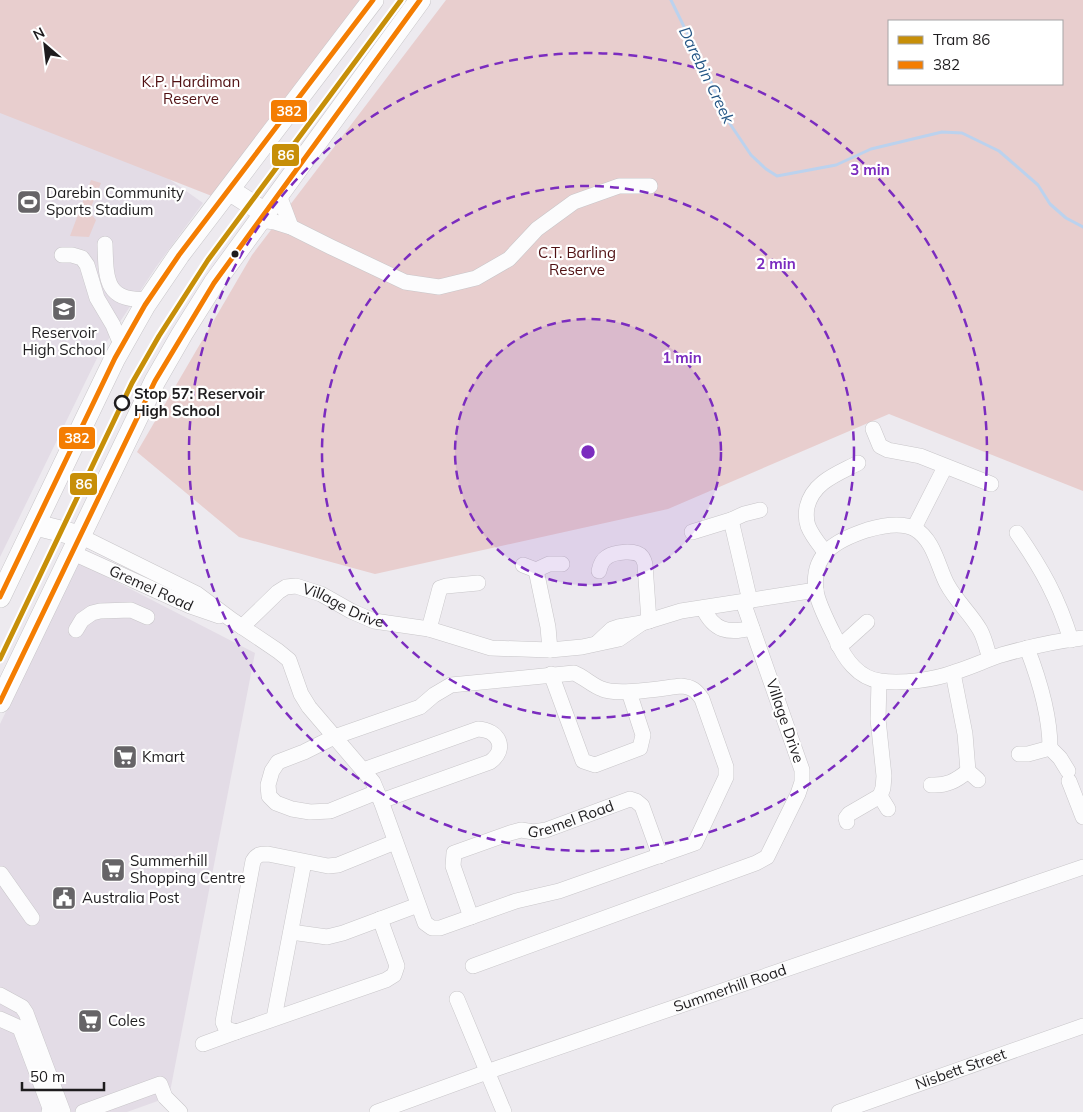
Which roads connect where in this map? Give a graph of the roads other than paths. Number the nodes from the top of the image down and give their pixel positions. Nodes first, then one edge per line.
1 (373, 0) edge
2 (420, 0) edge
3 (650, 186) dead end
4 (229, 190) junction
5 (279, 195) junction
6 (263, 217) junction
7 (291, 227) junction
8 (105, 244) dead end
9 (62, 255) dead end
10 (149, 299) junction
11 (122, 347) junction
12 (873, 429) dead end
13 (858, 463) dead end
14 (945, 467) junction
15 (991, 484) dead end
16 (760, 510) dead end
17 (731, 520) junction
18 (36, 525) junction
19 (914, 528) junction
20 (692, 532) dead end
21 (1017, 533) dead end
22 (76, 544) junction
23 (825, 552) junction
24 (562, 564) dead end
25 (599, 571) dead end
26 (478, 583) dead end
27 (816, 590) junction
28 (0, 597) edge
29 (746, 601) junction
30 (703, 608) junction
31 (147, 617) dead end
32 (645, 622) junction
33 (867, 622) dead end
34 (237, 624) junction
35 (429, 628) junction
36 (752, 628) junction
37 (76, 630) dead end
38 (1077, 639) edge
39 (838, 645) junction
40 (1026, 648) junction
41 (550, 650) junction
42 (990, 659) junction
43 (953, 673) junction
44 (552, 674) junction
45 (879, 681) junction
46 (628, 692) junction
47 (0, 702) edge
48 (334, 737) junction
49 (1050, 748) junction
50 (1019, 754) dead end
51 (363, 770) junction
52 (931, 785) dead end
53 (379, 796) junction
54 (880, 796) junction
55 (888, 809) dead end
56 (1083, 817) edge
57 (846, 822) dead end
58 (395, 842) junction
59 (660, 856) junction
60 (304, 862) junction
61 (1083, 867) edge
62 (0, 877) edge
63 (418, 905) junction
64 (471, 916) junction
65 (32, 918) dead end
66 (380, 919) junction
67 (291, 932) junction
68 (473, 966) dead end
69 (0, 996) edge
70 (457, 999) dead end
71 (274, 1018) junction
72 (0, 1019) edge
73 (1083, 1026) edge
74 (236, 1032) junction
75 (203, 1044) dead end
76 (488, 1072) junction
77 (176, 1108) edge
78 (49, 1112) edge
79 (63, 1112) edge
80 (83, 1112) edge
81 (377, 1112) edge
82 (504, 1112) edge
83 (839, 1112) edge

1 - 4 highway
2 - 5 highway
3 - 7 street
4 - 6 highway
4 - 10 highway
5 - 6 highway
5 - 7 street
6 - 7 street
6 - 22 highway
8 - 10 street
9 - 11 street
10 - 11 highway
11 - 18 highway
12 - 14 street
13 - 23 street
14 - 15 street
14 - 19 street
16 - 17 street
17 - 20 street
17 - 29 street, Village Drive
18 - 22 highway
18 - 28 highway
19 - 23 street
19 - 42 street
21 - 38 street
22 - 34 street, Gremel Road
22 - 47 highway
23 - 27 street
24 - 41 street
25 - 32 street
26 - 35 street
27 - 29 street, Village Drive
27 - 39 street
29 - 30 street, Village Drive
29 - 36 street, Village Drive
30 - 32 street, Village Drive
30 - 36 street
31 - 37 street
32 - 41 street, Village Drive
33 - 39 street
34 - 35 street, Village Drive
34 - 48 street, Gremel Road
35 - 41 street, Village Drive
36 - 68 street, Village Drive
38 - 40 street
39 - 45 street
40 - 42 street
40 - 49 street
42 - 43 street
43 - 45 street
43 - 52 street
44 - 46 street, Gremel Road
44 - 46 street
44 - 48 street, Gremel Road
45 - 54 street
46 - 59 street, Gremel Road
48 - 51 street, Gremel Road
48 - 53 street, Gremel Road
49 - 50 street
49 - 56 street
51 - 53 street, Gremel Road
51 - 53 street, Gremel Road
53 - 58 street, Gremel Road
54 - 55 street
54 - 57 street
58 - 60 street
58 - 63 street, Gremel Road
59 - 64 street, Gremel Road
59 - 64 street, Gremel Road
60 - 67 street
60 - 74 street
61 - 76 street, Summerhill Road
62 - 65 street
63 - 64 street, Gremel Road
63 - 66 street
66 - 67 street
66 - 71 street
67 - 71 street
69 - 79 street
70 - 76 street
71 - 74 street
72 - 78 street
73 - 83 street, Nisbett Street
74 - 75 street
76 - 81 street, Summerhill Road
76 - 82 street
77 - 80 street

